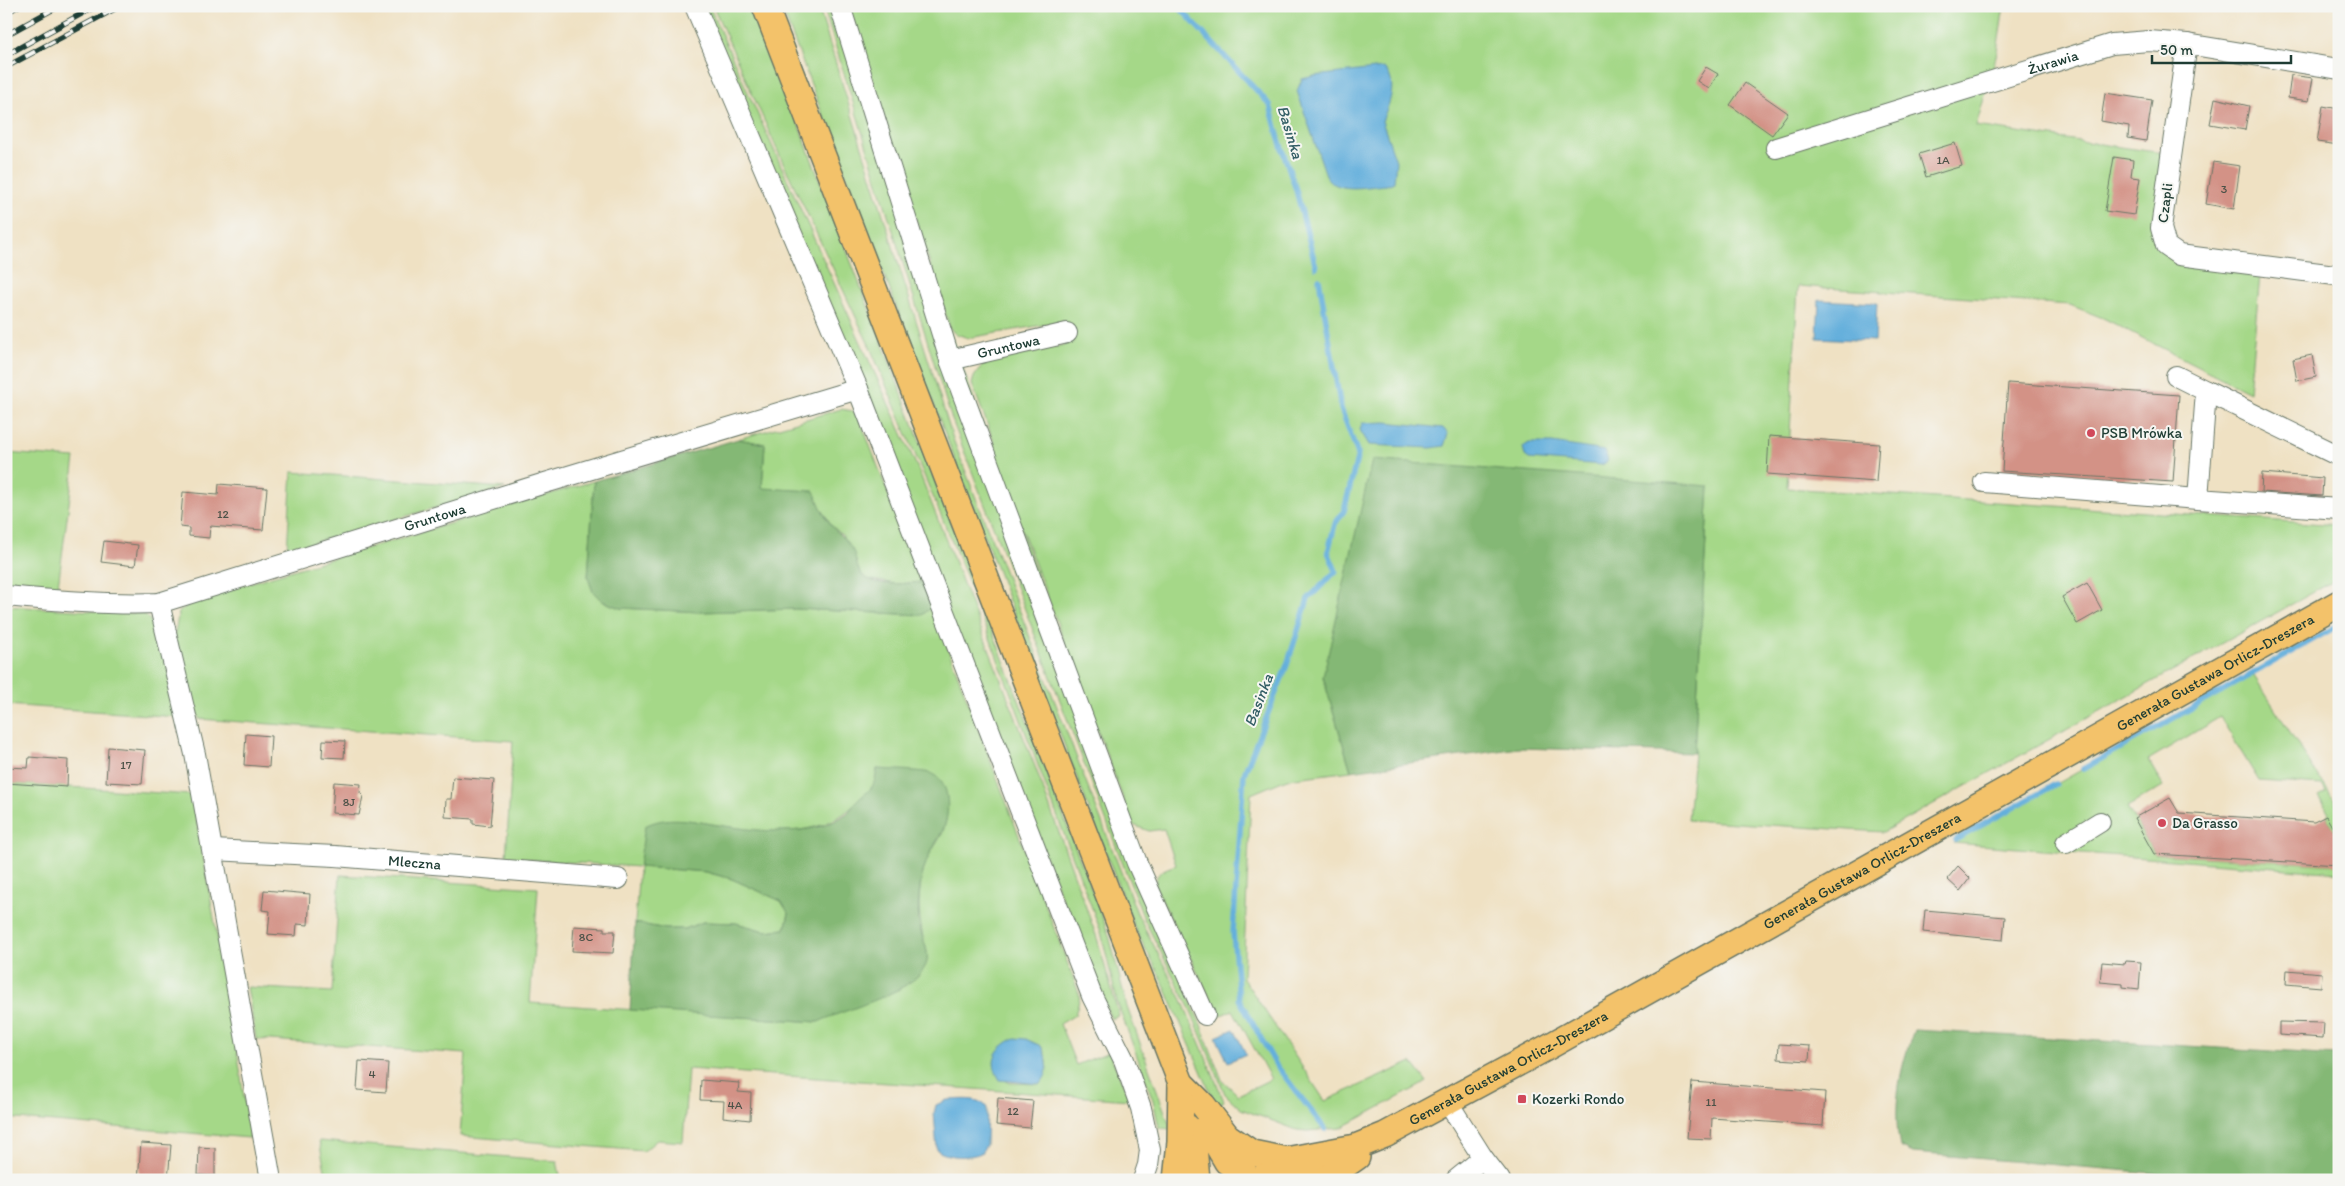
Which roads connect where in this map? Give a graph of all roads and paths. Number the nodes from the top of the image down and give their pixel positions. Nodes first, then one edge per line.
1 (695, 6) edge
2 (765, 6) edge
3 (840, 6) edge
4 (2187, 44) junction
5 (2339, 69) edge
6 (1776, 148) dead end
7 (2339, 273) edge
8 (1067, 333) dead end
9 (950, 360) junction
10 (2176, 376) dead end
11 (858, 389) junction
12 (2206, 391) junction
13 (2339, 456) edge
14 (1984, 482) dead end
15 (2198, 499) junction
16 (2339, 510) edge
17 (6, 596) edge
18 (159, 603) junction
19 (2339, 603) edge
20 (2100, 822) dead end
21 (2066, 842) dead end
22 (213, 850) junction
23 (618, 879) dead end
24 (1205, 1015) dead end
25 (1180, 1082) junction
26 (1447, 1101) junction
27 (1203, 1105) junction
28 (1179, 1111) junction
29 (1353, 1153) junction
30 (1483, 1158) junction
31 (1257, 1175) edge
32 (271, 1180) edge
33 (1143, 1180) edge
34 (1176, 1180) edge
35 (1197, 1180) edge
36 (1201, 1180) edge
37 (1324, 1180) edge
38 (1341, 1180) edge
39 (1456, 1180) edge
40 (1500, 1180) edge

1 - 11 street
2 - 25 main road
3 - 9 street
4 - 5 street, Żurawia
4 - 6 street, Żurawia
4 - 7 street, Czapli
8 - 9 street, Gruntowa
9 - 24 street
10 - 12 street
11 - 18 street, Gruntowa
11 - 33 street
12 - 13 street
12 - 15 street
14 - 15 street
15 - 16 street
17 - 18 street, Gruntowa
18 - 22 street
19 - 26 main road, Generała Gustawa Orlicz-Dreszera
20 - 21 street
22 - 23 street, Mleczna
22 - 32 street
25 - 27 main road
25 - 28 main road
26 - 29 main road, Generała Gustawa Orlicz-Dreszera
26 - 30 street
27 - 29 main road
27 - 31 main road
28 - 34 main road
28 - 35 main road
29 - 31 main road, Generała Gustawa Orlicz-Dreszera
29 - 37 main road, Generała Gustawa Orlicz-Dreszera
29 - 38 main road
30 - 39 street
30 - 40 street
31 - 36 main road, Generała Gustawa Orlicz-Dreszera

